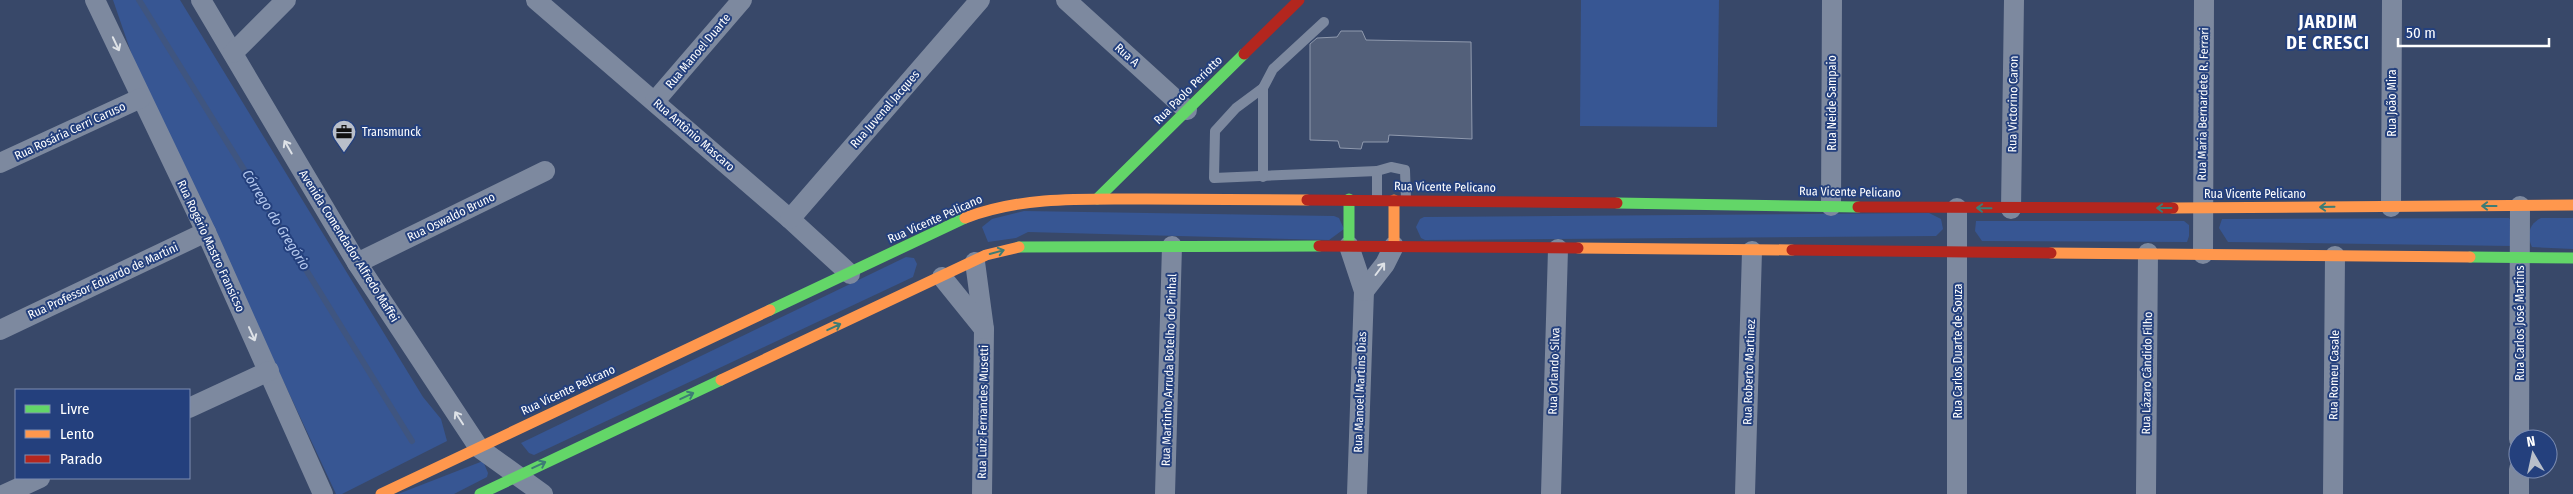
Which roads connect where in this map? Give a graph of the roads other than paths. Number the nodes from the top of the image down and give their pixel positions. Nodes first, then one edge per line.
1 (95, 0) edge
2 (202, 0) edge
3 (286, 0) edge
4 (536, 0) edge
5 (742, 0) edge
6 (980, 0) edge
7 (1066, 0) edge
8 (1299, 0) edge
9 (1832, 0) edge
10 (2014, 0) edge
11 (2204, 0) edge
12 (2392, 0) edge
13 (1324, 22) dead end
14 (233, 53) junction
15 (1263, 88) junction
16 (140, 98) junction
17 (655, 101) junction
18 (1187, 110) junction
19 (0, 163) edge
20 (1377, 171) junction
21 (545, 172) dead end
22 (1264, 177) junction
23 (1097, 199) junction
24 (1349, 199) junction
25 (1377, 200) junction
26 (1394, 200) junction
27 (1406, 200) junction
28 (2573, 205) edge
29 (1831, 206) junction
30 (2520, 206) junction
31 (2391, 207) junction
32 (1957, 208) junction
33 (2011, 208) junction
34 (2202, 208) junction
35 (790, 219) junction
36 (961, 220) junction
37 (206, 232) junction
38 (967, 234) dead end
39 (1172, 246) junction
40 (1349, 246) junction
41 (1394, 246) junction
42 (1558, 249) junction
43 (1752, 251) junction
44 (1958, 252) junction
45 (2148, 253) junction
46 (2203, 254) junction
47 (2335, 256) junction
48 (974, 257) junction
49 (2520, 258) junction
50 (2573, 258) edge
51 (357, 263) junction
52 (940, 273) junction
53 (850, 274) junction
54 (1364, 290) junction
55 (984, 329) junction
56 (0, 330) edge
57 (268, 371) junction
58 (190, 408) edge
59 (2520, 429) edge
60 (479, 448) junction
61 (517, 476) junction
62 (38, 479) edge
63 (2519, 479) edge
64 (6, 494) edge
65 (324, 494) edge
66 (381, 494) edge
67 (480, 494) edge
68 (543, 494) edge
69 (982, 494) edge
70 (1165, 494) edge
71 (1357, 494) edge
72 (1550, 494) edge
73 (1745, 494) edge
74 (1958, 494) edge
75 (2146, 494) edge
76 (2333, 494) edge
77 (2519, 494) edge

1 -> 16 street, Rua Rogério Mastro Fransicso
2 - 14 street, Avenida Comendador Alfredo Maffei
3 - 14 street
4 - 17 street, Rua Antônio Mascaro
5 - 17 street, Rua Manoel Duarte
6 - 35 street, Rua Juvenal Jacques
7 - 18 street, Rua A
8 - 18 street, Rua Paolo Periotto
9 - 29 street, Rua Neide Sampaio
10 - 33 street, Rua Victorino Caron
11 - 34 street, Rua Maria Bernardete R. Ferrari
12 - 31 street, Rua João Mira
13 - 15 lane
51 -> 14 street, Avenida Comendador Alfredo Maffei
15 - 22 lane
15 - 22 lane
16 - 19 street, Rua Rosária Cerri Caruso
16 - 37 street, Rua Rogério Mastro Fransicso
17 - 35 street, Rua Antônio Mascaro
18 - 23 street, Rua Paolo Periotto
20 - 22 lane
20 - 25 lane
20 - 27 lane
21 - 51 street, Rua Oswaldo Bruno
23 - 24 street, Rua Vicente Pelicano
23 - 36 street, Rua Vicente Pelicano
24 - 25 street, Rua Vicente Pelicano
24 - 40 street
25 - 26 street, Rua Vicente Pelicano
26 - 27 street, Rua Vicente Pelicano
26 - 41 street
27 - 29 street, Rua Vicente Pelicano
28 - 30 street, Rua Vicente Pelicano
29 - 32 street, Rua Vicente Pelicano
30 -> 31 street, Rua Vicente Pelicano
30 - 49 street, Rua Carlos José Martins
31 -> 34 street, Rua Vicente Pelicano
33 -> 32 street, Rua Vicente Pelicano
32 - 44 street, Rua Carlos Duarte de Souza
34 -> 33 street, Rua Vicente Pelicano
34 - 46 street, Rua Maria Bernardete R. Ferrari
35 - 53 street, Rua Antônio Mascaro
36 - 38 street
36 - 53 street, Rua Vicente Pelicano
37 - 56 street, Rua Professor Eduardo de Martini
37 -> 57 street, Rua Rogério Mastro Fransicso
39 - 40 street
48 -> 39 street
39 - 70 street, Rua Martinho Arruda Botelho do Pinhal
40 - 41 street
40 - 54 street, Rua Manoel Martins Dias
41 - 42 street
54 -> 41 street
42 - 43 street
42 - 72 street, Rua Orlando Silva
43 - 44 street
43 - 73 street, Rua Roberto Martinez
44 - 45 street
44 - 74 street, Rua Carlos Duarte de Souza
45 - 46 street
45 - 75 street, Rua Lázaro Cândido Filho
46 - 47 street
47 - 49 street
47 - 76 street, Rua Romeu Casale
48 - 52 street
48 - 55 street, Rua Luiz Fernandes Musetti
49 - 50 street
49 - 59 street, Rua Carlos José Martins
60 -> 51 street, Avenida Comendador Alfredo Maffei
52 - 55 street, Rua Luiz Fernandes Musetti
61 -> 52 street
53 - 60 street, Rua Vicente Pelicano
54 - 71 street, Rua Manoel Martins Dias
55 - 69 street, Rua Luiz Fernandes Musetti
57 - 58 street
57 - 65 street, Rua Rogério Mastro Fransicso
60 - 61 street, Avenida Comendador Alfredo Maffei
60 - 66 street, Rua Vicente Pelicano
61 - 67 street
61 - 68 street, Avenida Comendador Alfredo Maffei
62 - 64 street
63 - 77 street

